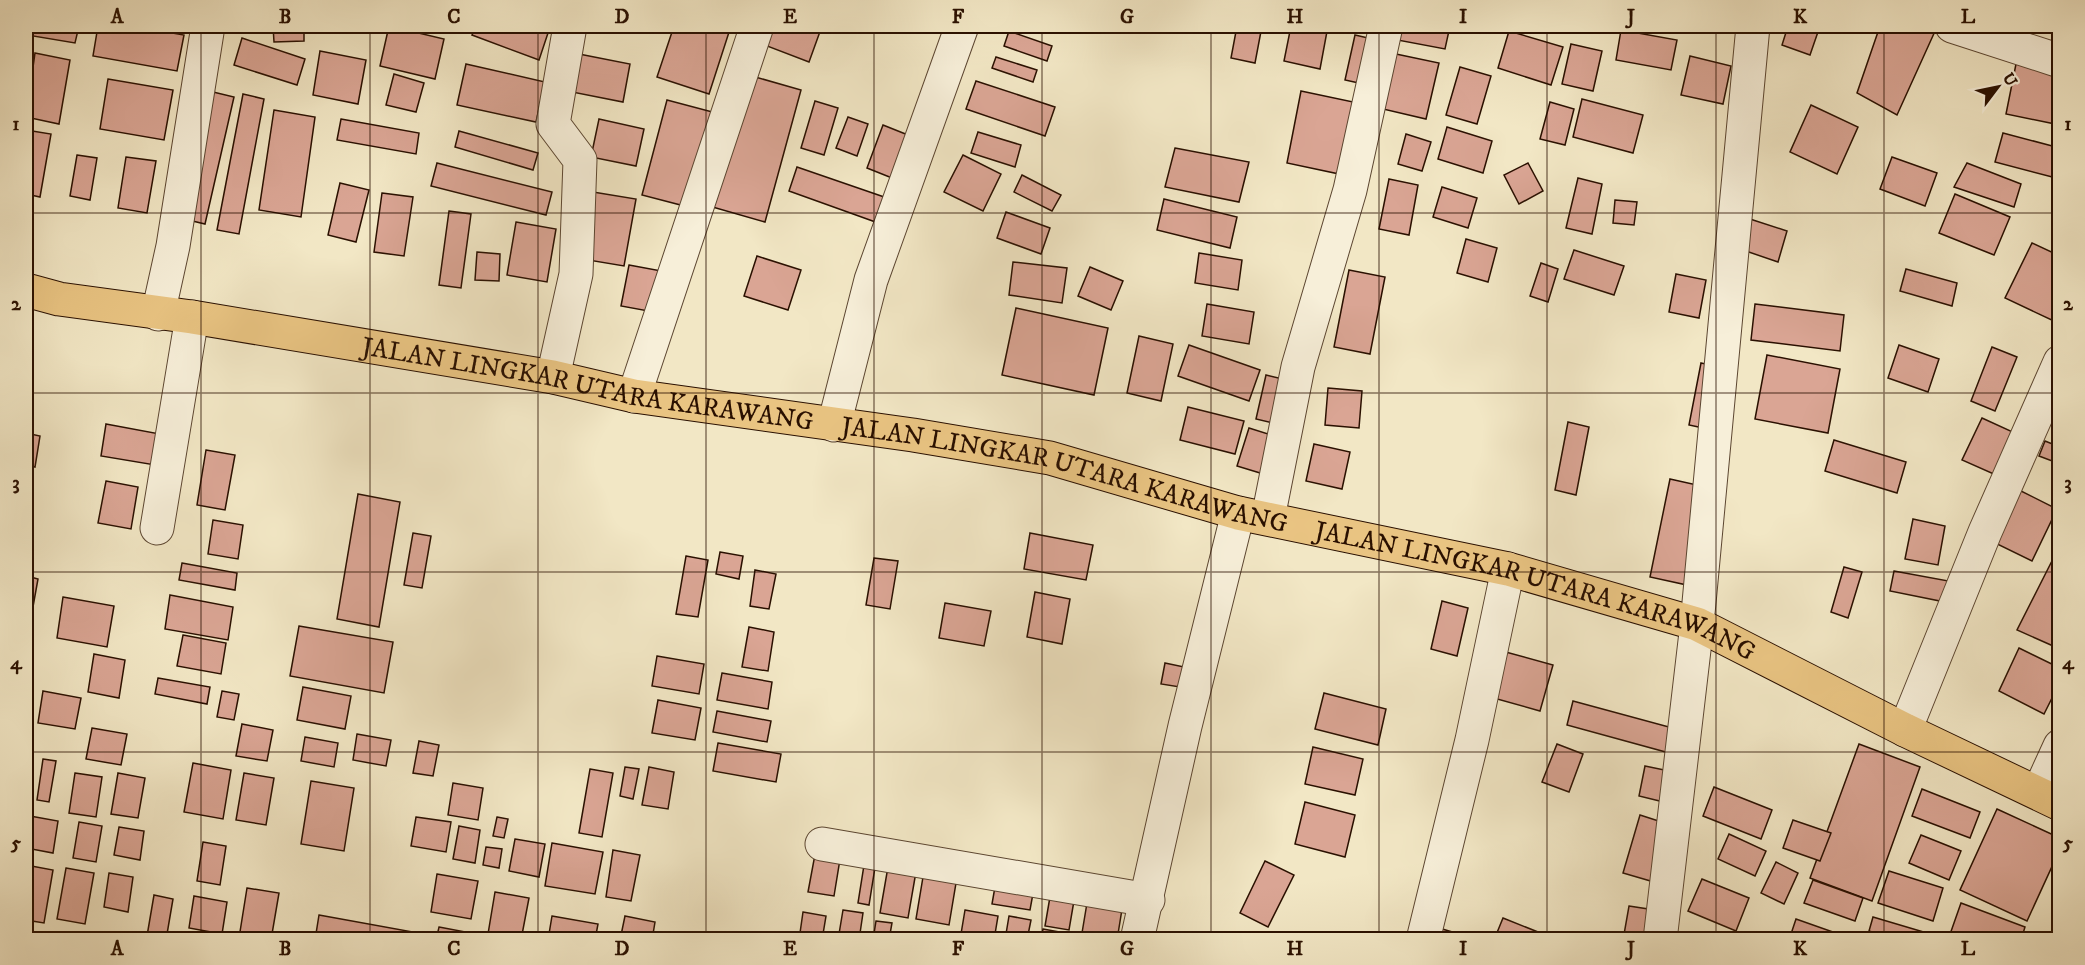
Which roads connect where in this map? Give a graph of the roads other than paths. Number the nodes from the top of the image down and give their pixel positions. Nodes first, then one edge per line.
1 (208, 26) edge
2 (570, 26) edge
3 (758, 26) edge
4 (962, 26) edge
5 (1386, 26) edge
6 (1753, 26) edge
7 (1952, 26) edge
8 (2060, 61) edge
9 (26, 290) edge
10 (158, 314) junction
11 (192, 317) junction
12 (2060, 362) edge
13 (553, 377) junction
14 (634, 396) junction
15 (834, 425) junction
16 (1253, 516) junction
17 (157, 528) dead end
18 (1508, 569) junction
19 (1696, 624) junction
20 (1905, 730) junction
21 (2060, 746) edge
22 (2049, 798) edge
23 (822, 844) dead end
24 (1148, 900) junction
25 (1137, 939) edge
26 (1423, 939) edge
27 (1660, 939) edge

1 - 10 street
2 - 13 street
3 - 14 street
4 - 15 street
5 - 16 street
6 - 19 street
7 - 8 street
9 - 10 main road, JALAN LINGKAR UTARA KARAWANG
10 - 11 main road, JALAN LINGKAR UTARA KARAWANG
11 - 13 main road, JALAN LINGKAR UTARA KARAWANG
11 - 17 street
12 - 20 street
13 - 14 main road, JALAN LINGKAR UTARA KARAWANG
14 - 15 main road, JALAN LINGKAR UTARA KARAWANG
15 - 16 main road, JALAN LINGKAR UTARA KARAWANG
16 - 18 main road, JALAN LINGKAR UTARA KARAWANG
16 - 24 street
18 - 19 main road, JALAN LINGKAR UTARA KARAWANG
18 - 26 street
19 - 20 main road, JALAN LINGKAR UTARA KARAWANG
19 - 27 street
20 - 22 main road, JALAN LINGKAR UTARA KARAWANG
21 - 22 street
23 - 24 street
24 - 25 street

